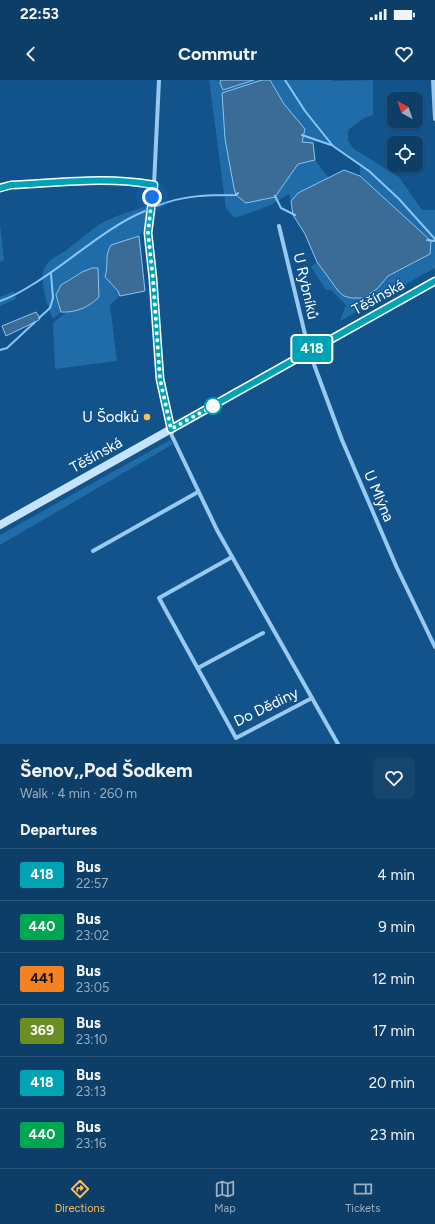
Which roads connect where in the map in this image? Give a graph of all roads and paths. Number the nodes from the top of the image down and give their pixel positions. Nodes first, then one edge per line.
1 (159, 80) edge
2 (433, 80) edge
3 (435, 119) edge
4 (154, 185) junction
5 (0, 188) edge
6 (279, 226) dead end
7 (435, 281) edge
8 (309, 351) junction
9 (171, 429) junction
10 (198, 492) junction
11 (0, 525) edge
12 (93, 551) dead end
13 (232, 557) junction
14 (262, 633) dead end
15 (435, 647) edge
16 (198, 668) junction
17 (312, 698) junction
18 (338, 744) edge

1 - 4 street, Do Dědiny
2 - 3 street
4 - 5 street
4 - 9 street, Do Dědiny
6 - 8 street, U Rybníků
7 - 8 main road, Těšínská
8 - 9 main road, Těšínská
8 - 15 street, U Mlýna
9 - 10 street, Do Dědiny
9 - 11 main road, Těšínská
10 - 12 street
10 - 13 street, Do Dědiny
13 - 16 street, Do Dědiny
13 - 17 street, Do Dědiny
14 - 16 street
16 - 17 street, Do Dědiny
17 - 18 street, Do Dědiny

